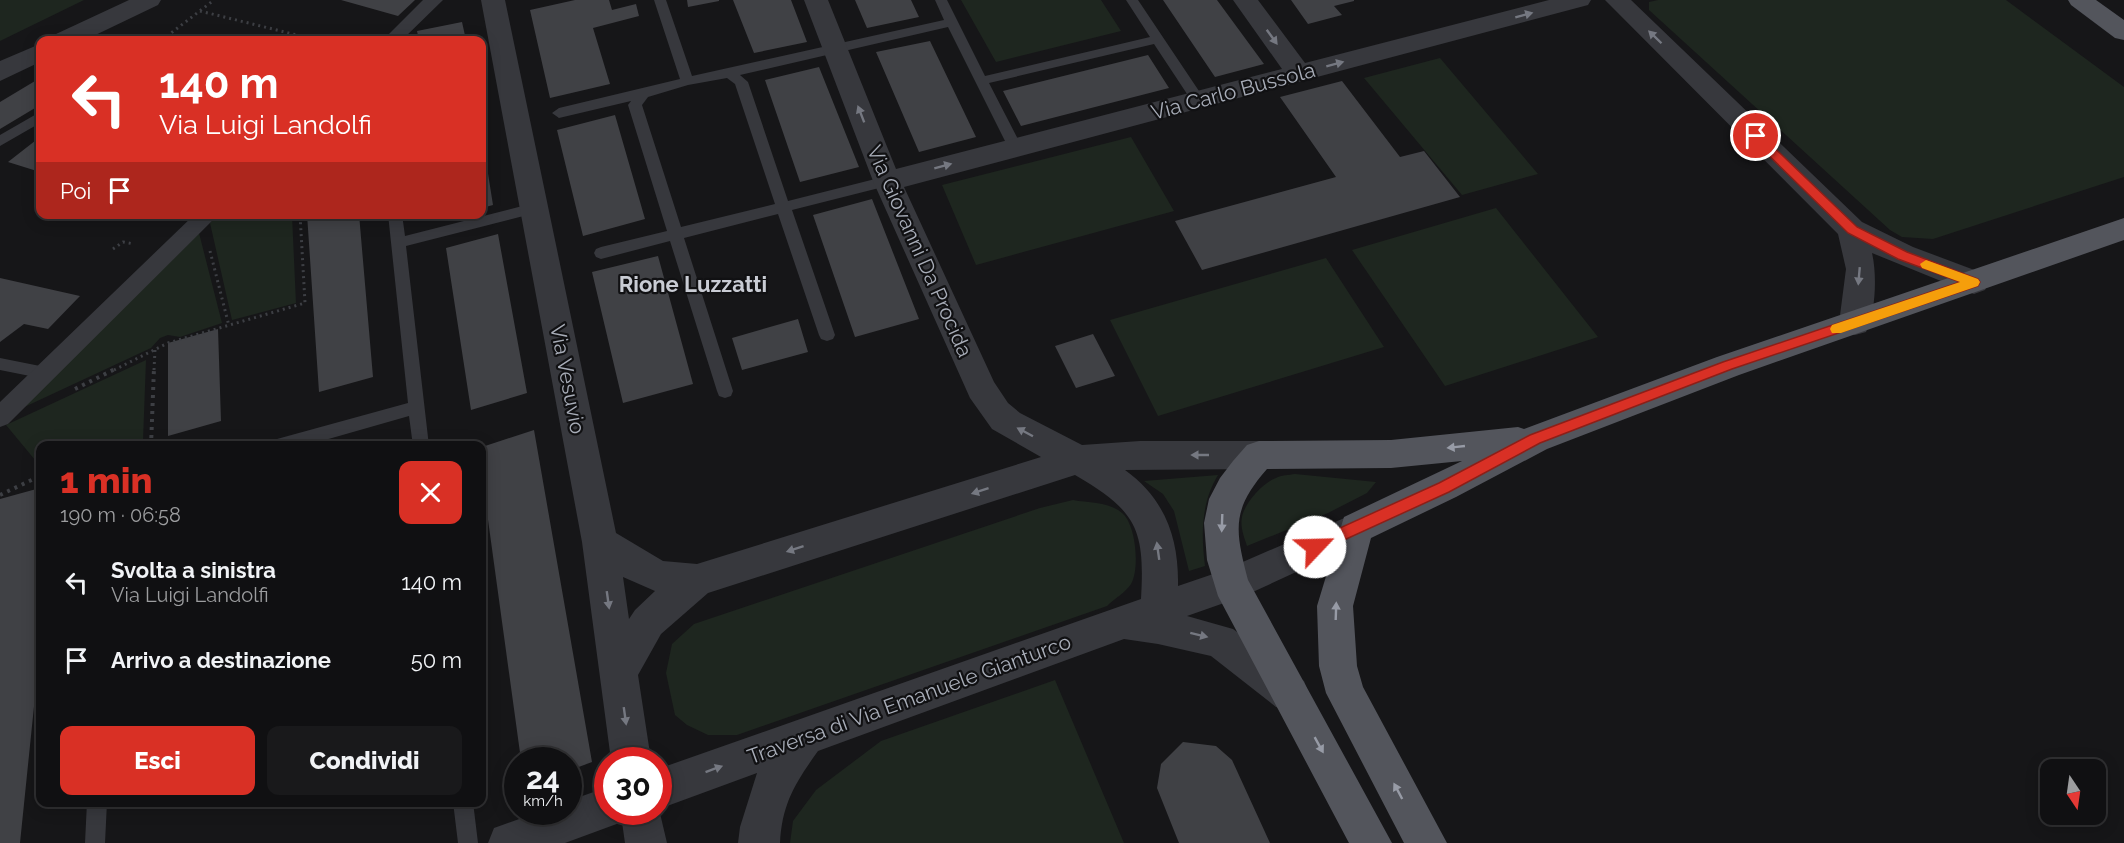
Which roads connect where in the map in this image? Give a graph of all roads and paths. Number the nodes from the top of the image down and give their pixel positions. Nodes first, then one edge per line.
1 (149, 0) edge
2 (214, 0) edge
3 (434, 0) edge
4 (493, 0) edge
5 (660, 0) edge
6 (816, 0) edge
7 (941, 0) edge
8 (1132, 0) edge
9 (1245, 0) edge
10 (1579, 0) edge
11 (1617, 0) edge
12 (2080, 0) edge
13 (200, 11) junction
14 (952, 22) junction
15 (2124, 32) edge
16 (73, 36) edge
17 (167, 36) edge
18 (301, 36) edge
19 (396, 36) edge
20 (1158, 39) junction
21 (834, 47) junction
22 (36, 55) edge
23 (0, 72) edge
24 (729, 73) junction
25 (1299, 74) junction
26 (687, 81) junction
27 (981, 81) junction
28 (643, 93) junction
29 (1198, 100) junction
30 (559, 112) dead end
31 (36, 119) edge
32 (0, 141) edge
33 (1016, 147) junction
34 (886, 181) junction
35 (785, 206) junction
36 (534, 208) junction
37 (205, 219) edge
38 (206, 219) edge
39 (300, 219) edge
40 (396, 219) edge
41 (1852, 230) junction
42 (2124, 230) edge
43 (675, 235) junction
44 (398, 243) junction
45 (601, 253) dead end
46 (1974, 282) junction
47 (1855, 323) junction
48 (229, 326) junction
49 (828, 335) dead end
50 (155, 350) junction
51 (0, 364) edge
52 (45, 373) junction
53 (74, 389) dead end
54 (725, 391) dead end
55 (417, 407) junction
56 (0, 417) edge
57 (1535, 439) junction
58 (151, 441) edge
59 (295, 441) edge
60 (420, 441) edge
61 (1259, 455) junction
62 (1076, 460) junction
63 (36, 478) edge
64 (0, 495) edge
65 (1356, 528) junction
66 (600, 542) junction
67 (697, 580) junction
68 (1231, 584) junction
69 (1159, 609) junction
70 (1120, 623) junction
71 (619, 672) junction
72 (1290, 694) junction
73 (805, 736) junction
74 (630, 747) edge
75 (672, 784) edge
76 (97, 807) edge
77 (464, 807) edge
78 (594, 812) edge
79 (643, 825) edge
80 (95, 843) edge
81 (468, 843) edge
82 (509, 843) edge
83 (646, 843) edge
84 (759, 843) edge
85 (1371, 843) edge
86 (1426, 843) edge

1 - 16 street
2 - 13 path
3 - 19 street
4 - 36 street, Via Vesuvio
5 - 26 lane
6 - 21 street, Via Giovanni Da Procida
7 - 14 lane
8 - 20 lane
9 -> 25 street
25 -> 10 street, Via Carlo Bussola
41 -> 11 street
12 - 15 main road
13 - 17 path
13 - 18 path
14 - 21 lane
14 - 27 lane
20 - 27 lane
20 - 29 lane
21 - 24 lane
34 -> 21 street, Via Giovanni Da Procida
22 - 23 street
24 - 26 lane
24 - 35 lane
25 - 29 street, Via Carlo Bussola
26 - 28 lane
27 - 33 lane
28 - 30 lane
28 - 43 lane
29 - 33 street, Via Carlo Bussola
31 - 32 lane
34 -> 33 street, Via Carlo Bussola
34 - 35 lane
62 -> 34 street, Via Giovanni Da Procida
35 - 43 lane
35 - 49 lane
36 - 44 lane
36 - 66 street, Via Vesuvio
37 - 52 street
38 - 48 path
39 - 48 path
40 - 44 lane
41 - 46 street
41 -> 47 street
42 - 46 main road, Traversa di Via Emanuele Gianturco
43 - 45 lane
43 - 54 lane
44 - 55 lane
46 - 47 main road, Traversa di Via Emanuele Gianturco
47 - 57 main road, Traversa di Via Emanuele Gianturco
48 - 50 path
50 - 53 path
50 - 58 path
51 - 52 lane
52 - 56 street
55 - 59 lane
55 - 60 lane
57 -> 61 main road, Traversa di Via Emanuele Gianturco
57 - 65 main road, Traversa di Via Emanuele Gianturco
61 -> 62 street, Traversa di Via Emanuele Gianturco
61 -> 68 main road
62 -> 67 street, Traversa di Via Emanuele Gianturco
69 -> 62 street
63 - 64 path
65 - 68 street, Traversa di Via Emanuele Gianturco
86 -> 65 main road
66 - 67 street, Traversa di Via Emanuele Gianturco
66 -> 71 street, Via Vesuvio
67 - 71 street, Traversa di Via Emanuele Gianturco
68 - 69 street, Traversa di Via Emanuele Gianturco
68 - 72 main road
69 - 70 street, Traversa di Via Emanuele Gianturco
70 -> 72 street
70 - 73 street, Traversa di Via Emanuele Gianturco
71 -> 74 street, Via Vesuvio
72 -> 85 main road
75 -> 73 street, Traversa di Via Emanuele Gianturco
73 - 84 street
76 - 80 lane
77 - 81 lane
78 - 82 street
79 - 83 street

